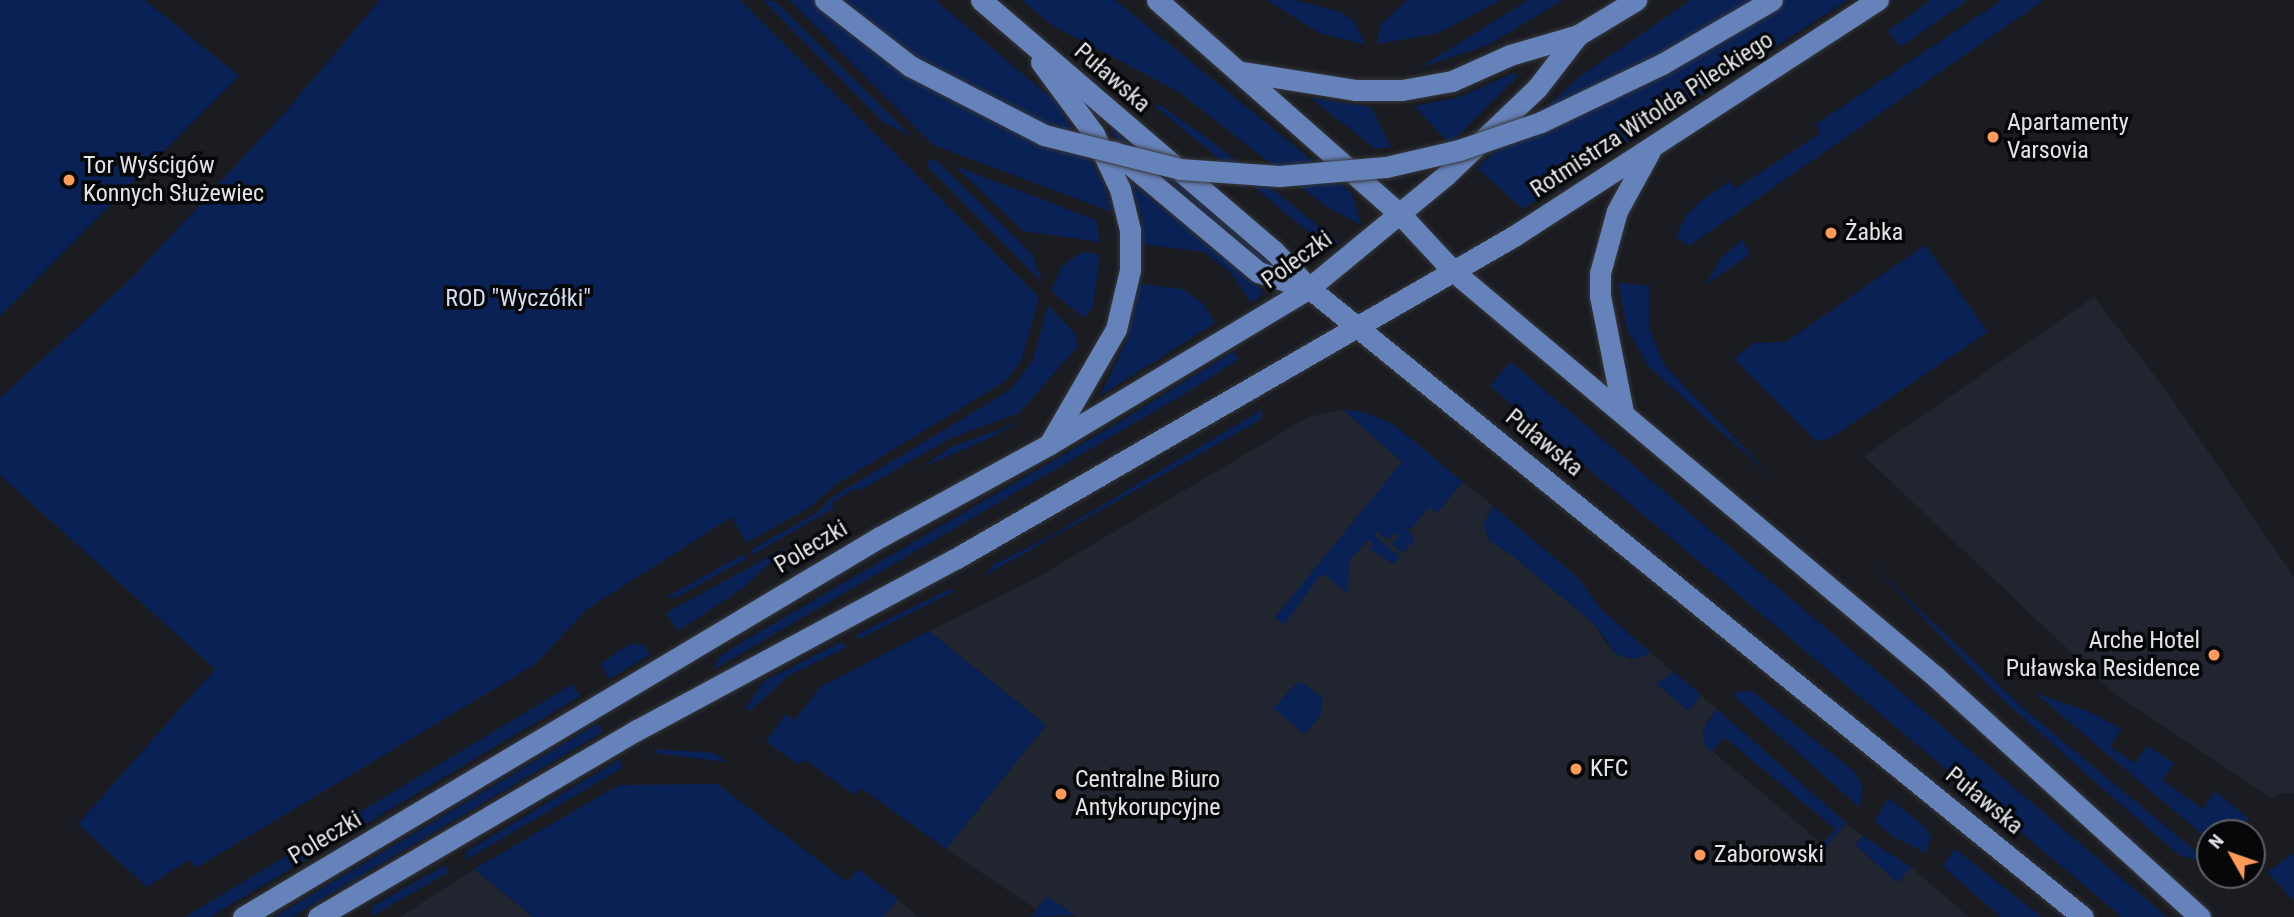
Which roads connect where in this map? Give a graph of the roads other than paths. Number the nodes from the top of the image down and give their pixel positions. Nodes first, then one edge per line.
1 (825, 0) edge
2 (981, 0) edge
3 (1157, 0) edge
4 (1636, 0) edge
5 (1772, 0) edge
6 (1878, 0) edge
7 (1017, 31) junction
8 (1578, 35) junction
9 (1243, 72) junction
10 (1094, 134) junction
11 (1654, 145) junction
12 (1400, 214) junction
13 (1453, 271) junction
14 (1309, 288) junction
15 (1357, 327) junction
16 (1623, 412) junction
17 (1048, 445) junction
18 (243, 917) edge
19 (318, 917) edge
20 (2083, 917) edge
21 (2200, 917) edge

1 - 5 main road, bridge
2 - 7 main road, Puławska
3 - 9 main road
4 - 8 main road
6 - 11 main road, Rotmistrza Witolda Pileckiego
7 - 10 main road
7 - 14 main road, Puławska
8 - 9 main road
8 - 12 main road
9 - 12 main road
10 - 14 main road
10 - 17 main road
11 - 13 main road, Rotmistrza Witolda Pileckiego
11 - 16 main road
12 - 13 main road
12 - 14 main road, Poleczki
13 - 15 main road
13 - 16 main road
14 - 15 main road, Puławska
14 - 17 main road, Poleczki
15 - 19 main road
15 - 20 main road, Puławska
16 - 21 main road
17 - 18 main road, Poleczki

